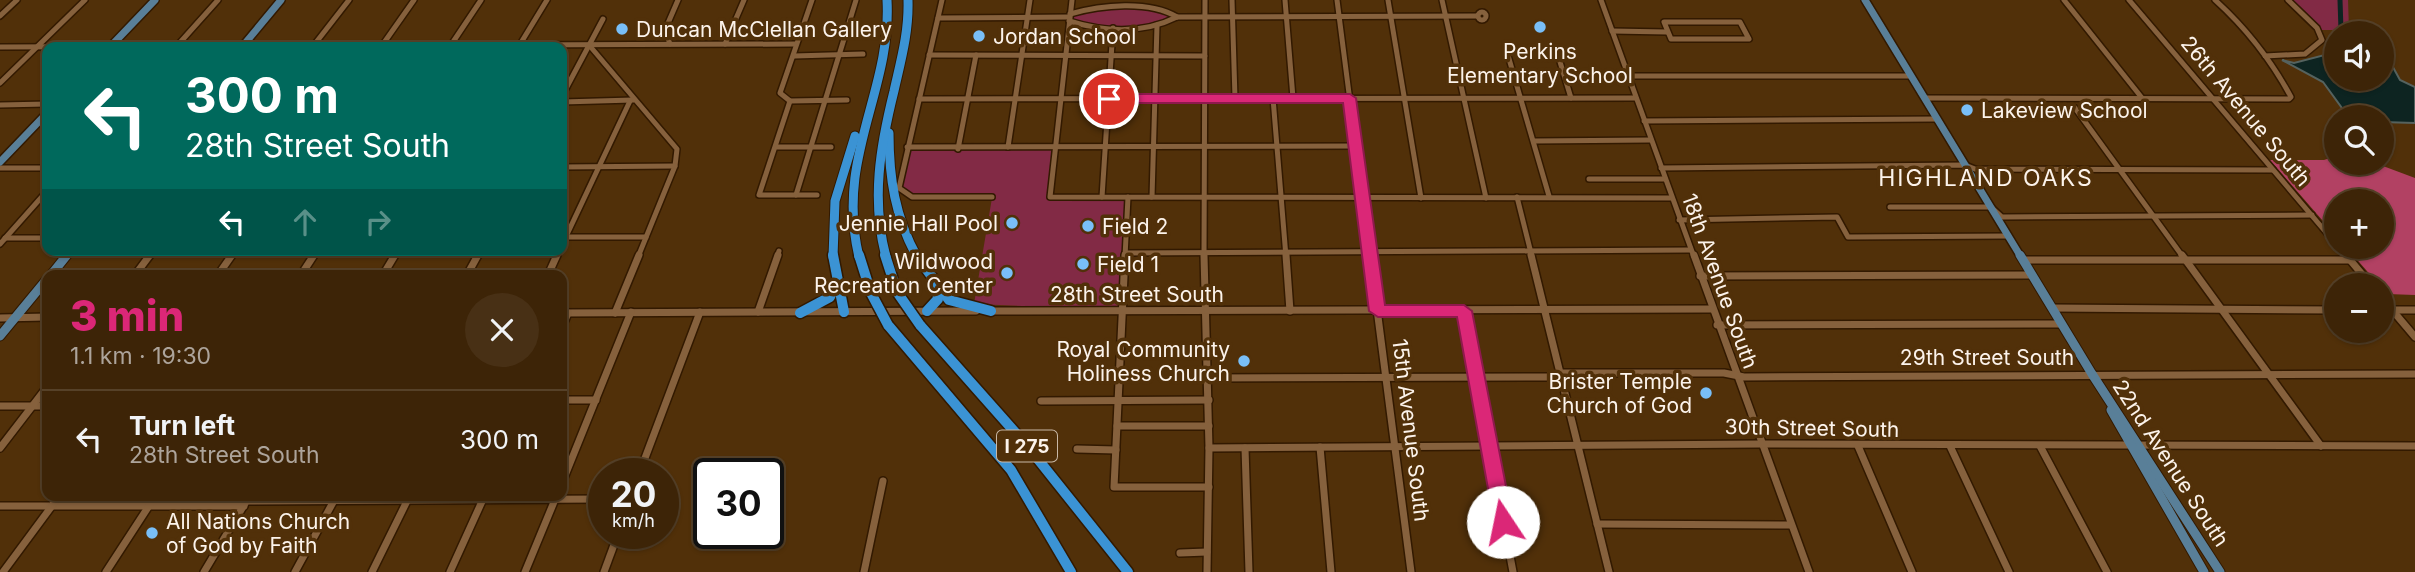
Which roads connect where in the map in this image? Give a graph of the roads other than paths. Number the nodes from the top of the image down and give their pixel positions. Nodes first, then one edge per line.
1 (17, 0) edge
2 (85, 0) edge
3 (155, 0) edge
4 (218, 0) edge
5 (281, 0) edge
6 (349, 0) edge
7 (414, 0) edge
8 (481, 0) edge
9 (547, 0) edge
10 (678, 0) edge
11 (744, 0) edge
12 (812, 0) edge
13 (856, 0) edge
14 (887, 0) edge
15 (908, 0) edge
16 (942, 0) edge
17 (1030, 0) edge
18 (1072, 0) edge
19 (1158, 0) edge
20 (1205, 0) edge
21 (1232, 0) edge
22 (1285, 0) edge
23 (1337, 0) edge
24 (1388, 0) edge
25 (1442, 0) edge
26 (1601, 0) edge
27 (1865, 0) edge
28 (2064, 0) edge
29 (2129, 0) edge
30 (2215, 0) edge
31 (2288, 0) edge
32 (1158, 8) junction
33 (0, 16) edge
34 (1286, 16) junction
35 (1339, 16) junction
36 (1390, 16) junction
37 (1445, 16) junction
38 (1477, 16) dead end
39 (1069, 17) junction
40 (1177, 17) junction
41 (1205, 17) junction
42 (1233, 17) junction
43 (938, 18) junction
44 (1027, 18) junction
45 (603, 19) dead end
46 (1157, 25) junction
47 (1113, 28) junction
48 (1612, 32) junction
49 (1667, 32) junction
50 (42, 42) edge
51 (42, 42) edge
52 (115, 42) edge
53 (180, 42) edge
54 (246, 42) edge
55 (316, 42) edge
56 (385, 42) edge
57 (453, 42) edge
58 (521, 42) edge
59 (670, 44) junction
60 (725, 44) junction
61 (796, 44) junction
62 (567, 45) edge
63 (589, 45) junction
64 (0, 47) edge
65 (37, 47) junction
66 (42, 47) edge
67 (863, 54) dead end
68 (929, 55) junction
69 (976, 55) junction
70 (1022, 55) junction
71 (1065, 55) junction
72 (794, 56) junction
73 (839, 56) junction
74 (1112, 56) junction
75 (1156, 56) junction
76 (1205, 56) junction
77 (2265, 56) junction
78 (1628, 76) junction
79 (1911, 76) junction
80 (0, 83) edge
81 (567, 87) edge
82 (1273, 98) junction
83 (1293, 98) junction
84 (1350, 98) junction
85 (1404, 98) junction
86 (1464, 98) junction
87 (1520, 98) junction
88 (1571, 98) junction
89 (1636, 98) junction
90 (1925, 98) junction
91 (2142, 98) junction
92 (2213, 98) junction
93 (919, 99) junction
94 (968, 99) junction
95 (1015, 99) junction
96 (1061, 99) junction
97 (1109, 99) junction
98 (1155, 99) junction
99 (1206, 99) junction
100 (1235, 99) junction
101 (633, 100) junction
102 (790, 100) junction
103 (825, 100) junction
104 (847, 100) dead end
105 (870, 100) junction
106 (567, 102) edge
107 (42, 104) edge
108 (0, 105) edge
109 (2075, 108) dead end
110 (889, 111) junction
111 (42, 118) edge
112 (1937, 119) junction
113 (1644, 121) junction
114 (1651, 140) junction
115 (1534, 141) junction
116 (1056, 146) junction
117 (1106, 146) junction
118 (1154, 146) junction
119 (1206, 146) junction
120 (1277, 146) junction
121 (1356, 146) junction
122 (777, 147) junction
123 (810, 147) junction
124 (831, 147) dead end
125 (907, 147) junction
126 (1008, 147) junction
127 (958, 148) junction
128 (0, 162) edge
129 (1965, 165) junction
130 (675, 166) junction
131 (567, 167) edge
132 (599, 167) junction
133 (1661, 167) junction
134 (0, 168) edge
135 (42, 168) edge
136 (2119, 169) junction
137 (2273, 170) junction
138 (1665, 178) junction
139 (1589, 179) dead end
140 (796, 195) junction
141 (817, 195) dead end
142 (42, 196) edge
143 (992, 197) dead end
144 (1102, 197) junction
145 (1128, 197) junction
146 (1152, 197) junction
147 (1204, 197) junction
148 (1517, 197) junction
149 (1549, 197) junction
150 (1281, 198) junction
151 (1363, 198) junction
152 (1421, 198) junction
153 (1486, 198) junction
154 (1672, 198) junction
155 (1890, 207) dead end
156 (1991, 207) junction
157 (2312, 215) junction
158 (2153, 216) junction
159 (1679, 220) junction
160 (2324, 229) edge
161 (567, 231) edge
162 (2008, 236) junction
163 (567, 237) edge
164 (646, 237) junction
165 (42, 238) edge
166 (2, 240) edge
167 (1690, 250) junction
168 (779, 251) dead end
169 (1531, 251) junction
170 (1370, 252) junction
171 (1125, 253) junction
172 (1204, 253) junction
173 (1285, 253) junction
174 (67, 256) edge
175 (149, 256) edge
176 (2023, 260) junction
177 (2350, 260) joint
178 (2186, 261) junction
179 (55, 270) edge
180 (139, 270) edge
181 (2361, 273) edge
182 (2032, 275) junction
183 (1700, 276) junction
184 (836, 282) junction
185 (42, 285) edge
186 (936, 286) junction
187 (2052, 308) junction
188 (1712, 309) junction
189 (2221, 309) junction
190 (1121, 310) junction
191 (1545, 310) junction
192 (2324, 310) edge
193 (2394, 310) edge
194 (2415, 310) edge
195 (927, 311) junction
196 (991, 311) junction
197 (1378, 311) junction
198 (1464, 311) junction
199 (631, 312) junction
200 (699, 312) junction
201 (758, 312) junction
202 (844, 312) junction
203 (1208, 312) junction
204 (1290, 312) junction
205 (2394, 312) edge
206 (567, 313) edge
207 (615, 313) junction
208 (800, 313) junction
209 (42, 317) edge
210 (0, 318) edge
211 (15, 318) junction
212 (2062, 324) junction
213 (1717, 325) junction
214 (0, 336) edge
215 (2415, 337) edge
216 (1735, 374) junction
217 (2092, 374) junction
218 (2268, 374) junction
219 (2415, 374) edge
220 (1561, 375) junction
221 (1476, 377) junction
222 (1209, 378) junction
223 (1387, 378) junction
224 (42, 393) edge
225 (567, 400) edge
226 (596, 400) junction
227 (1118, 400) junction
228 (1209, 400) junction
229 (1041, 401) dead end
230 (0, 406) edge
231 (32, 406) junction
232 (42, 406) edge
233 (1117, 426) junction
234 (1209, 426) junction
235 (1761, 444) junction
236 (1578, 445) junction
237 (1489, 446) junction
238 (1858, 446) junction
239 (1950, 446) junction
240 (2040, 446) junction
241 (2136, 446) junction
242 (2321, 446) junction
243 (2415, 446) edge
244 (1321, 447) junction
245 (1395, 447) junction
246 (0, 448) edge
247 (1209, 448) junction
248 (1245, 448) junction
249 (1077, 449) dead end
250 (1116, 450) junction
251 (645, 458) edge
252 (567, 471) edge
253 (883, 481) dead end
254 (1209, 487) junction
255 (567, 497) edge
256 (588, 498) edge
257 (56, 501) edge
258 (152, 501) edge
259 (247, 501) edge
260 (334, 501) edge
261 (407, 501) edge
262 (482, 501) edge
263 (554, 501) edge
264 (0, 506) edge
265 (149, 506) junction
266 (52, 507) junction
267 (1597, 524) junction
268 (1791, 525) junction
269 (612, 549) edge
270 (1207, 552) junction
271 (1180, 553) dead end
272 (3, 572) edge
273 (106, 572) edge
274 (204, 572) edge
275 (295, 572) edge
276 (372, 572) edge
277 (450, 572) edge
278 (525, 572) edge
279 (604, 572) edge
280 (864, 572) edge
281 (1071, 572) edge
282 (1128, 572) edge
283 (1207, 572) edge
284 (1249, 572) edge
285 (1331, 572) edge
286 (1411, 572) edge
287 (1513, 572) edge
288 (1609, 572) edge
289 (1809, 572) edge
290 (1912, 572) edge
291 (2009, 572) edge
292 (2107, 572) edge
293 (2204, 572) edge
294 (2220, 572) edge

1 - 33 street
2 - 50 street
3 - 52 main road
4 - 53 street
5 - 54 main road
6 - 55 street
7 - 56 street
8 - 57 street
9 - 58 street
10 - 59 street
11 - 60 street
12 - 61 street
13 - 73 street
14 - 105 highway, I 275
15 - 110 highway, I 275
16 - 43 street
17 - 44 street
18 - 39 street
19 - 32 street
20 - 41 street
21 - 42 street
22 - 34 street
23 - 35 street, 15th Avenue South
24 - 36 street
25 - 37 street
26 - 48 street, 18th Avenue South
27 - 79 main road, 22nd Avenue South
28 - 91 street
29 - 92 street, 26th Avenue South
30 - 77 street
31 - 77 street
32 - 39 street
32 - 40 street
34 - 35 street
34 - 42 street
34 - 83 street
35 - 36 street
35 - 84 street, 15th Avenue South
36 - 37 street
36 - 85 street
37 - 38 street
37 - 86 street
39 - 44 street
39 - 47 street
39 - 71 street
40 - 41 street
40 - 46 street
41 - 42 street
41 - 76 street
42 - 100 street
43 - 44 street
43 - 68 street
44 - 70 street
45 - 63 street
46 - 47 street
46 - 75 street
47 - 74 street
48 - 49 street
48 - 78 street, 18th Avenue South
49 - 49 street
51 - 65 street
59 - 60 street
59 - 63 street
60 - 61 street
61 - 72 street
62 - 63 street
63 - 81 street
63 - 101 street
64 - 65 street
65 - 66 street
65 - 80 street
67 - 73 street
68 - 69 street
68 - 93 street
69 - 70 street
69 - 94 street
70 - 71 street
70 - 95 street
71 - 74 street
71 - 96 street
72 - 73 street
72 - 102 street
73 - 103 street
74 - 75 street
74 - 97 street
75 - 76 street
75 - 98 street
76 - 99 street
77 - 92 street
78 - 79 street
78 - 89 street, 18th Avenue South
79 - 90 main road, 22nd Avenue South
82 - 83 street
82 - 100 street
82 - 120 street
83 - 84 street
84 - 85 street
84 - 121 street, 15th Avenue South
85 - 86 street
85 - 152 street
86 - 87 street
86 - 153 street
87 - 88 street
87 - 88 street
87 - 115 street
88 - 89 street
89 - 113 street, 18th Avenue South
90 - 91 street
90 - 112 main road, 22nd Avenue South
91 - 92 street
92 - 137 street, 26th Avenue South
93 - 94 street
93 - 125 street
94 - 95 street
94 - 127 street
95 - 96 street
95 - 126 street
96 - 97 street
96 - 116 street
97 - 98 street
97 - 117 street
98 - 99 street
98 - 118 street
99 - 100 street
99 - 119 street
101 - 106 street
101 - 130 street
101 - 132 street
102 - 103 street
102 - 122 street
103 - 104 street
103 - 123 street
105 - 184 highway
105 - 281 highway, I 275, bridge
107 - 108 street
109 - 136 street
110 - 186 highway
110 - 282 highway, I 275, bridge
111 - 128 main road
112 - 113 street
112 - 129 main road, 22nd Avenue South
113 - 114 street, 18th Avenue South
114 - 115 street
114 - 133 street, 18th Avenue South
115 - 149 street
116 - 117 street
116 - 126 street
116 - 144 street
117 - 118 street
117 - 144 street
118 - 119 street
118 - 146 street
119 - 120 street
119 - 147 street
120 - 121 street
120 - 150 street
121 - 151 street, 15th Avenue South
122 - 123 street
122 - 140 street
123 - 124 street
123 - 140 street
125 - 127 street
125 - 143 street
126 - 127 street
129 - 133 street
129 - 136 street
129 - 156 main road, 22nd Avenue South
130 - 132 street
130 - 164 street
131 - 132 street
132 - 161 street
133 - 138 street, 18th Avenue South
134 - 135 street
136 - 137 street
136 - 158 street
137 - 157 street, 26th Avenue South
138 - 139 street
138 - 154 street, 18th Avenue South
140 - 141 street
142 - 166 street
144 - 145 street
145 - 146 street
145 - 171 street
146 - 147 street
147 - 150 street
147 - 172 street
148 - 149 street
148 - 153 street
148 - 169 street
149 - 154 street
150 - 151 street
150 - 173 street
151 - 152 street
151 - 170 street, 15th Avenue South
152 - 153 street
154 - 159 street, 18th Avenue South
155 - 156 street
156 - 158 street
156 - 162 main road, 22nd Avenue South
157 - 158 street
157 - 160 street, 26th Avenue South
158 - 178 street
159 - 162 street
159 - 167 street, 18th Avenue South
162 - 176 main road, 22nd Avenue South
163 - 164 street
164 - 207 street
165 - 166 street
167 - 169 street
167 - 183 street, 18th Avenue South
168 - 201 street
169 - 170 street
169 - 191 street
170 - 173 street
170 - 197 street, 15th Avenue South
171 - 172 street
171 - 190 street
172 - 173 street
172 - 203 street
173 - 204 street
174 - 179 main road
175 - 180 street
176 - 178 street
176 - 182 main road, 22nd Avenue South
177 - 178 street
177 - 181 street, 26th Avenue South
178 - 189 street
182 - 183 street
182 - 187 main road, 22nd Avenue South
183 - 188 street, 18th Avenue South
184 - 202 highway
184 - 208 highway
185 - 211 main road
186 - 195 highway
186 - 196 highway
187 - 189 street
187 - 212 main road, 22nd Avenue South
188 - 191 street, 28th Street South
188 - 213 street, 18th Avenue South
189 - 192 street
189 - 218 street
190 - 196 street, 28th Street South
190 - 203 street, 28th Street South
190 - 227 street
191 - 198 street, 28th Street South
191 - 220 street
193 - 194 street
195 - 196 street, 28th Street South
195 - 202 street, 28th Street South
197 - 198 street, 28th Street South
197 - 204 street, 28th Street South
197 - 223 street, 15th Avenue South
198 - 221 street
199 - 200 street, 28th Street South
199 - 207 street, 28th Street South
199 - 226 street
200 - 201 street, 28th Street South
200 - 251 street
201 - 208 street, 28th Street South
202 - 208 street, 28th Street South
203 - 204 street, 28th Street South
203 - 222 street
205 - 215 street
206 - 207 street, 28th Street South
209 - 211 street
210 - 211 street
211 - 214 main road
212 - 213 street
212 - 217 main road, 22nd Avenue South
213 - 216 street, 18th Avenue South
216 - 217 street, 29th Street South
216 - 220 street, 29th Street South
216 - 235 street, 18th Avenue South
217 - 218 street, 29th Street South
217 - 241 main road, 22nd Avenue South
218 - 219 street, 29th Street South
218 - 242 street
220 - 221 street, 29th Street South
220 - 236 street
221 - 223 street, 29th Street South
221 - 237 street
222 - 223 street, 29th Street South
222 - 228 street
223 - 245 street, 15th Avenue South
224 - 231 street
225 - 226 street
226 - 252 street
227 - 228 street
227 - 229 street
227 - 233 street
228 - 234 street
230 - 231 street
231 - 232 street
231 - 246 street
233 - 234 street
233 - 250 street
234 - 247 street
235 - 236 street, 30th Street South
235 - 238 street, 30th Street South
235 - 268 street, 18th Avenue South
236 - 237 street, 30th Street South
236 - 267 street
237 - 245 street, 30th Street South
237 - 287 street
238 - 239 street, 30th Street South
238 - 290 street
239 - 240 street, 30th Street South
239 - 291 street
240 - 241 street, 30th Street South
240 - 292 street
241 - 242 street, 30th Street South
241 - 293 main road, 22nd Avenue South
241 - 294 main road, 22nd Avenue South
242 - 243 street, 30th Street South
244 - 245 street, 30th Street South
244 - 248 street, 30th Street South
244 - 285 street
245 - 286 street, 15th Avenue South
247 - 248 street, 30th Street South
247 - 254 street
248 - 284 street
249 - 250 street
250 - 254 street
253 - 280 street
254 - 270 street
255 - 256 street
257 - 266 street
258 - 265 street
259 - 265 street
259 - 274 street
260 - 275 street
261 - 276 street
262 - 277 street
263 - 278 street
264 - 266 street
265 - 266 street
265 - 273 street
266 - 272 street
267 - 268 street
267 - 288 street
268 - 289 street, 18th Avenue South
269 - 279 street
270 - 271 street
270 - 283 street

